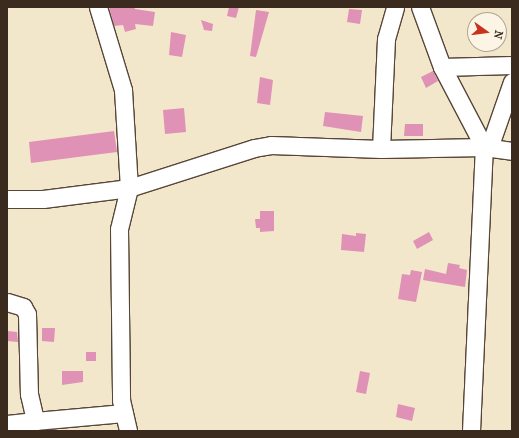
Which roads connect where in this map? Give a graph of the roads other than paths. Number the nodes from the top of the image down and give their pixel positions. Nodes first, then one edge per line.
1 (98, 7) edge
2 (396, 7) edge
3 (420, 7) edge
4 (512, 65) edge
5 (442, 67) junction
6 (512, 82) edge
7 (486, 147) junction
8 (381, 149) junction
9 (512, 152) edge
10 (128, 188) junction
11 (7, 199) edge
12 (7, 302) edge
13 (124, 413) junction
14 (35, 421) junction
15 (7, 424) edge
16 (128, 431) edge
17 (471, 431) edge

1 - 10 street
2 - 8 street
3 - 5 street
4 - 5 street
5 - 7 street
6 - 7 street
7 - 8 street
7 - 9 street
7 - 17 street
8 - 10 street
10 - 11 street
10 - 13 street
12 - 14 street
13 - 14 street
13 - 16 street
14 - 15 street

